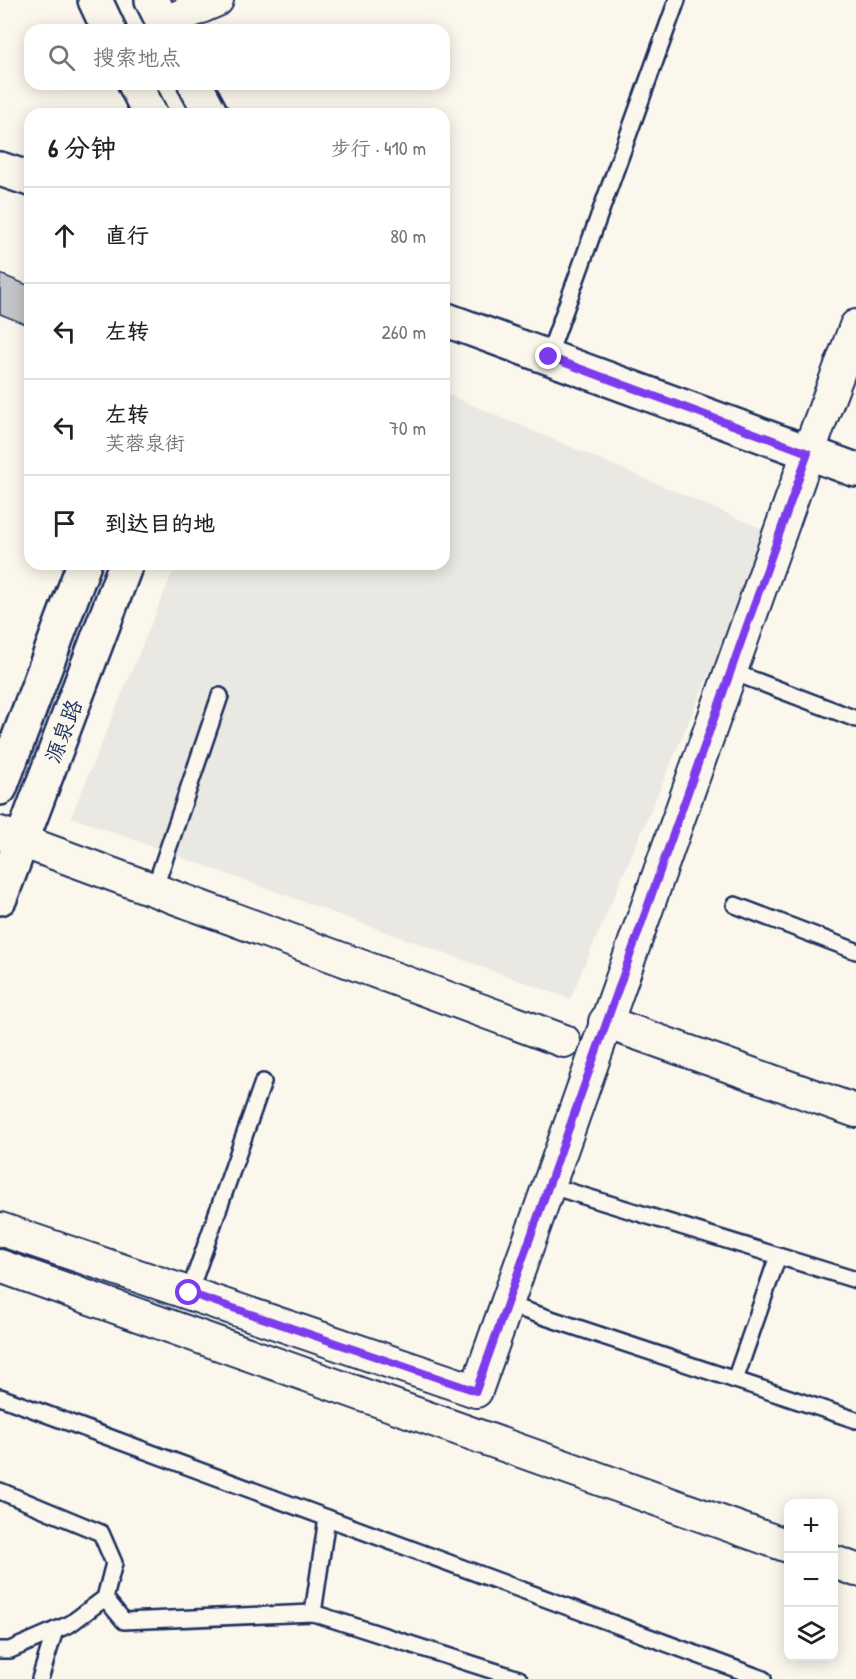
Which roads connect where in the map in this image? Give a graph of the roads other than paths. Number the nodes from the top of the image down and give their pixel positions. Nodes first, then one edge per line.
1 (95, 0) edge
2 (217, 0) edge
3 (677, 0) edge
4 (161, 18) edge
5 (106, 24) edge
6 (138, 90) edge
7 (198, 90) edge
8 (147, 108) edge
9 (208, 108) edge
10 (0, 169) edge
11 (24, 177) edge
12 (450, 321) edge
13 (856, 326) edge
14 (549, 357) junction
15 (808, 453) junction
16 (856, 470) edge
17 (82, 570) edge
18 (123, 570) edge
19 (730, 671) junction
20 (220, 696) dead end
21 (856, 719) edge
22 (0, 788) edge
23 (11, 837) edge
24 (154, 890) junction
25 (0, 898) edge
26 (735, 905) dead end
27 (856, 951) edge
28 (605, 1022) junction
29 (564, 1041) dead end
30 (263, 1082) dead end
31 (856, 1111) edge
32 (548, 1185) junction
33 (0, 1229) edge
34 (778, 1256) junction
35 (0, 1266) edge
36 (856, 1280) edge
37 (189, 1293) junction
38 (506, 1304) junction
39 (735, 1380) junction
40 (0, 1397) edge
41 (856, 1420) edge
42 (0, 1491) edge
43 (327, 1518) junction
44 (784, 1544) edge
45 (838, 1563) edge
46 (856, 1570) edge
47 (105, 1598) junction
48 (313, 1613) junction
49 (55, 1630) junction
50 (0, 1650) edge
51 (40, 1679) edge
52 (519, 1679) edge
53 (763, 1679) edge

1 - 5 street
2 - 4 street
3 - 14 lane
6 - 8 street
7 - 9 street
10 - 11 street
12 - 14 street
13 - 15 street
14 - 15 street
15 - 16 street
15 - 19 street
17 - 22 street, 源泉路
18 - 23 street, 源泉路
19 - 21 lane
19 - 28 street
20 - 24 lane
23 - 24 street
23 - 25 street, 源泉路
24 - 29 street
26 - 27 lane
28 - 31 street
28 - 32 street
30 - 37 lane
32 - 34 lane
32 - 38 street
33 - 37 street
34 - 36 lane
34 - 39 lane
35 - 44 street
37 - 38 street
38 - 39 lane
39 - 41 lane
40 - 43 lane
42 - 47 lane
43 - 48 lane
43 - 53 lane
45 - 46 street
47 - 48 lane
47 - 49 lane
48 - 52 lane
49 - 50 lane
49 - 51 lane

